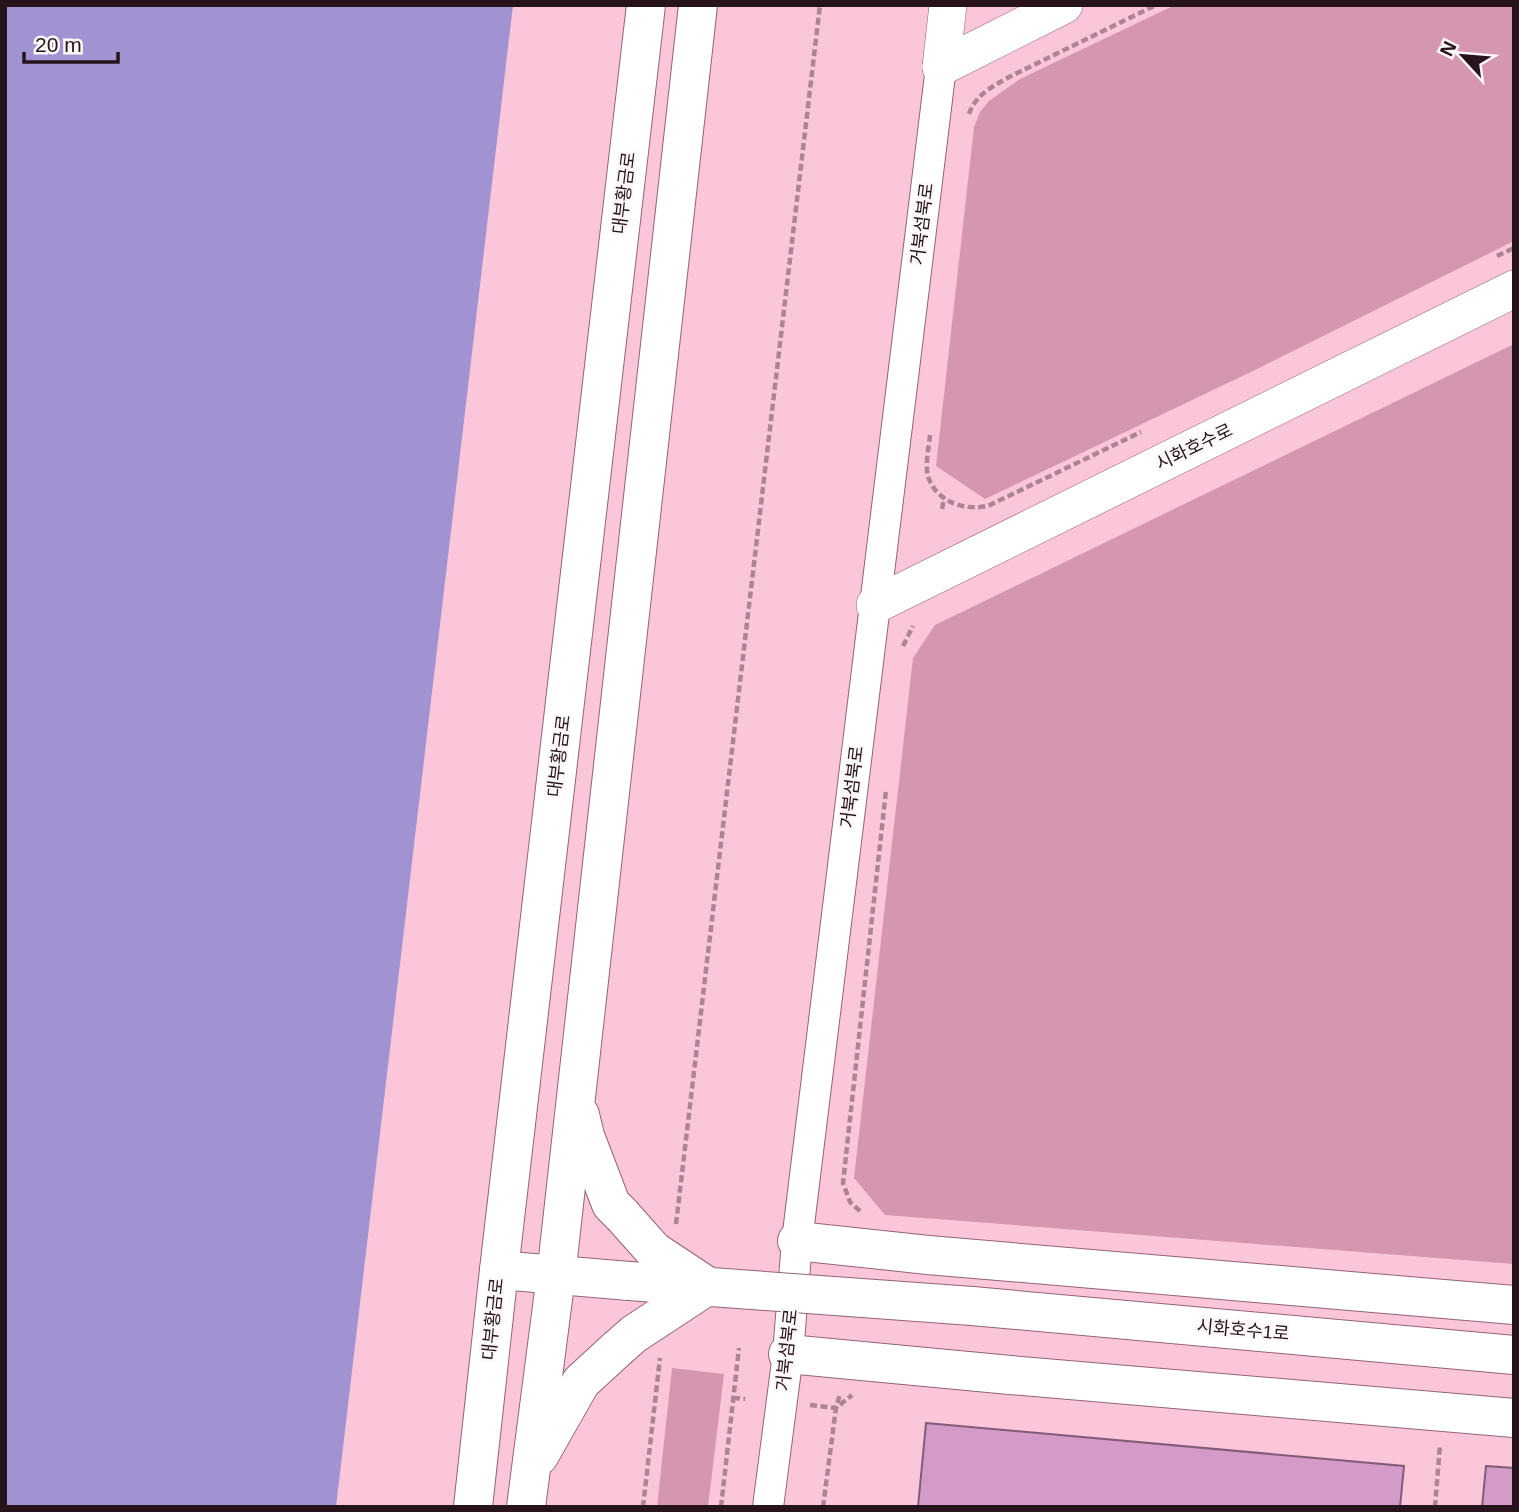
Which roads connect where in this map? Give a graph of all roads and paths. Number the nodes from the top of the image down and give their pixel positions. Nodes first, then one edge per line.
1 (646, 5) edge
2 (698, 5) edge
3 (820, 5) edge
4 (948, 5) edge
5 (1064, 5) edge
6 (1156, 5) edge
7 (941, 67) junction
8 (967, 118) dead end
9 (1514, 289) edge
10 (1151, 427) dead end
11 (930, 435) dead end
12 (944, 498) junction
13 (942, 509) dead end
14 (875, 605) junction
15 (920, 622) dead end
16 (901, 656) dead end
17 (887, 787) dead end
18 (576, 1096) junction
19 (838, 1192) dead end
20 (846, 1192) junction
21 (864, 1215) dead end
22 (676, 1229) dead end
23 (797, 1241) junction
24 (499, 1270) junction
25 (556, 1276) junction
26 (707, 1286) junction
27 (1514, 1304) edge
28 (739, 1348) dead end
29 (661, 1354) dead end
30 (788, 1354) junction
31 (1514, 1354) edge
32 (733, 1398) junction
33 (745, 1399) dead end
34 (809, 1405) dead end
35 (835, 1408) dead end
36 (1514, 1418) edge
37 (1441, 1436) dead end
38 (528, 1490) edge
39 (473, 1507) edge
40 (643, 1507) edge
41 (721, 1507) edge
42 (768, 1507) edge
43 (1435, 1507) edge

1 - 24 main road, 대부황금로
2 - 18 main road
3 - 22 path
4 - 7 street
5 - 7 street
6 - 8 path
7 - 14 street, 거북섬북로
9 - 14 street, 시화호수로
10 - 12 path
11 - 12 path
12 - 13 path
14 - 23 street, 거북섬북로
15 - 16 path
17 - 20 path
18 - 25 main road
18 - 26 main road, bridge
19 - 20 path
20 - 21 path
23 - 27 main road
23 - 30 street, 거북섬북로
24 - 25 main road
24 - 39 main road, 대부황금로
25 - 26 main road, 시화호수1로, bridge
25 - 38 main road
26 - 31 main road, 시화호수1로, bridge
26 - 38 main road, bridge
28 - 32 path
29 - 40 path
30 - 36 main road
30 - 42 street, 거북섬북로
32 - 33 path
32 - 41 path
34 - 35 path
37 - 43 path

